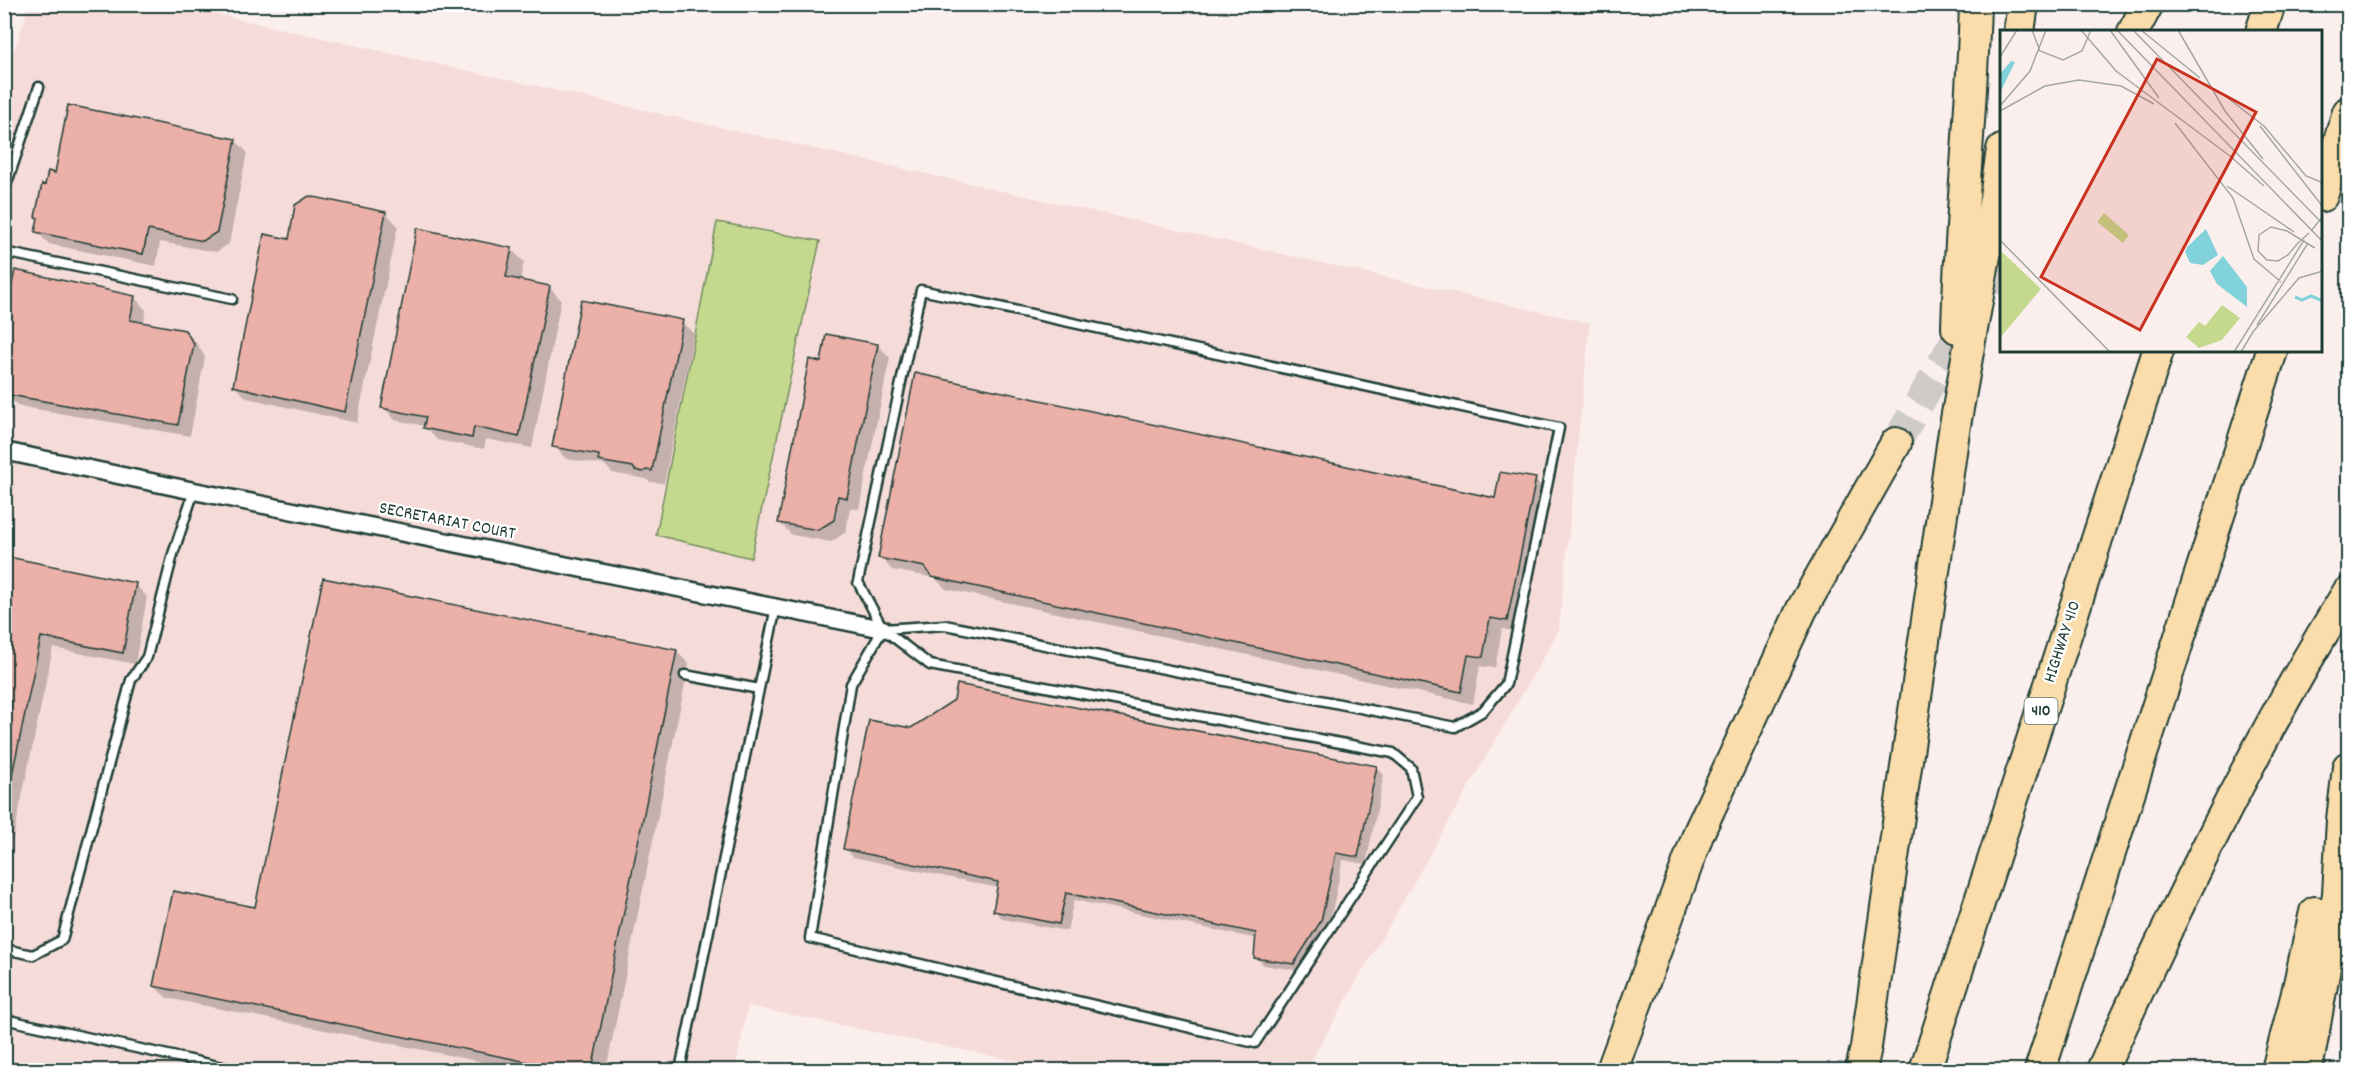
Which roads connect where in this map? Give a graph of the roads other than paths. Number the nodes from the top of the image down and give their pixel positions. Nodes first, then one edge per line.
1 (1975, 4) edge
2 (2023, 4) edge
3 (2148, 4) edge
4 (2270, 4) edge
5 (2019, 30) edge
6 (2134, 30) edge
7 (2262, 30) edge
8 (39, 87) dead end
9 (2349, 112) edge
10 (2000, 162) edge
11 (4, 192) edge
12 (2323, 193) edge
13 (4, 252) edge
14 (232, 299) dead end
15 (2158, 352) edge
16 (2272, 352) edge
17 (1954, 431) junction
18 (1896, 443) tunnel mouth
19 (4, 451) edge
20 (194, 492) junction
21 (2349, 592) edge
22 (776, 607) junction
23 (883, 629) junction
24 (685, 675) dead end
25 (759, 689) junction
26 (2349, 767) edge
27 (2342, 820) junction
28 (4, 949) edge
29 (4, 1019) edge
30 (206, 1067) edge
31 (1614, 1068) edge
32 (236, 1071) edge
33 (680, 1071) edge
34 (1861, 1071) edge
35 (1924, 1071) edge
36 (2040, 1071) edge
37 (2102, 1071) edge
38 (2277, 1071) edge
39 (2307, 1071) edge

1 - 17 highway
2 - 5 highway
3 - 6 highway
4 - 7 highway
8 - 11 lane
9 - 12 highway
10 - 17 highway
13 - 14 lane
15 - 35 highway, HIGHWAY 410 / 410
16 - 36 highway
17 - 34 highway
18 - 31 highway
19 - 20 street, SECRETARIAT COURT
20 - 22 street, SECRETARIAT COURT
20 - 28 lane
21 - 37 highway
22 - 23 street, SECRETARIAT COURT
22 - 25 lane
23 - 23 lane
23 - 23 lane
24 - 25 lane
25 - 33 lane
26 - 27 highway
27 - 38 highway
27 - 39 highway
29 - 30 lane
30 - 32 lane

